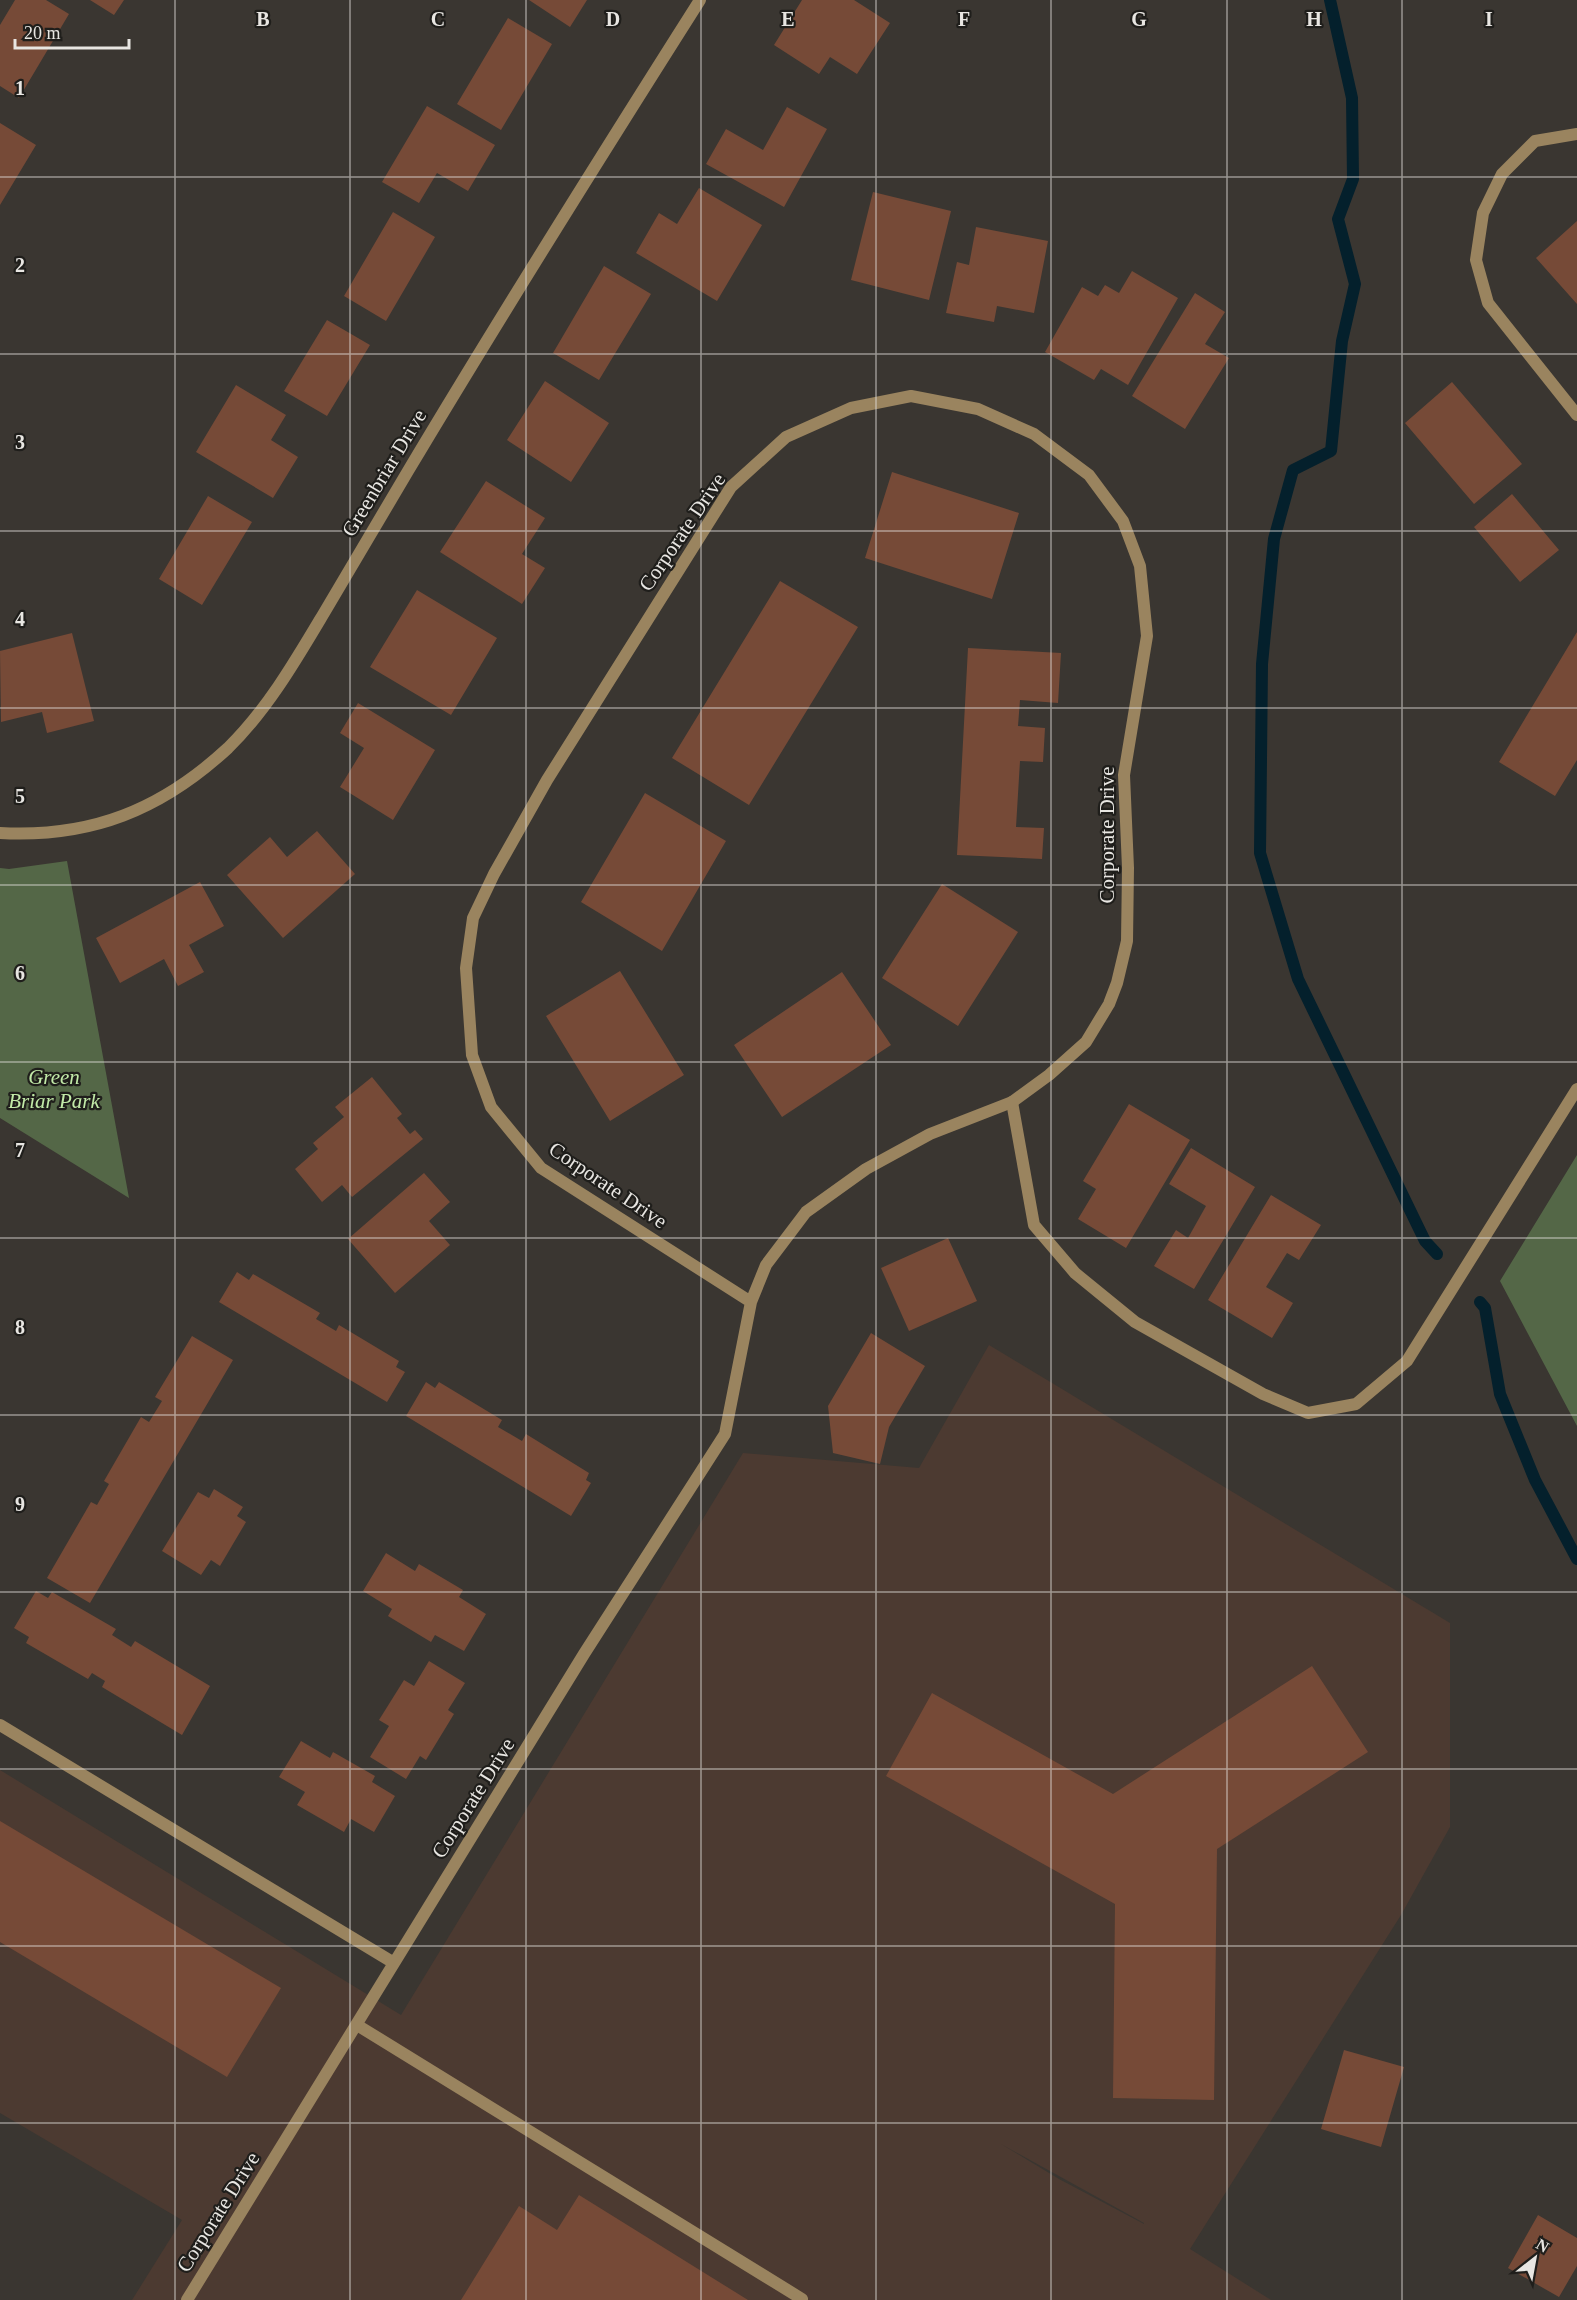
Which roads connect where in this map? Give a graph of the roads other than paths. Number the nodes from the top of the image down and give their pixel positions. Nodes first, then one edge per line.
1 (699, 0) edge
2 (1577, 134) edge
3 (1577, 415) edge
4 (0, 833) edge
5 (1577, 1089) edge
6 (1012, 1102) junction
7 (751, 1302) junction
8 (0, 1725) edge
9 (394, 1963) junction
10 (357, 2025) junction
11 (187, 2300) edge
12 (801, 2300) edge

1 - 4 street, Greenbriar Drive
2 - 3 street
5 - 6 street
6 - 7 street, Corporate Drive
6 - 7 street, Corporate Drive
7 - 9 street, Corporate Drive
8 - 9 street
9 - 10 street, Corporate Drive
10 - 11 street, Corporate Drive
10 - 12 street

